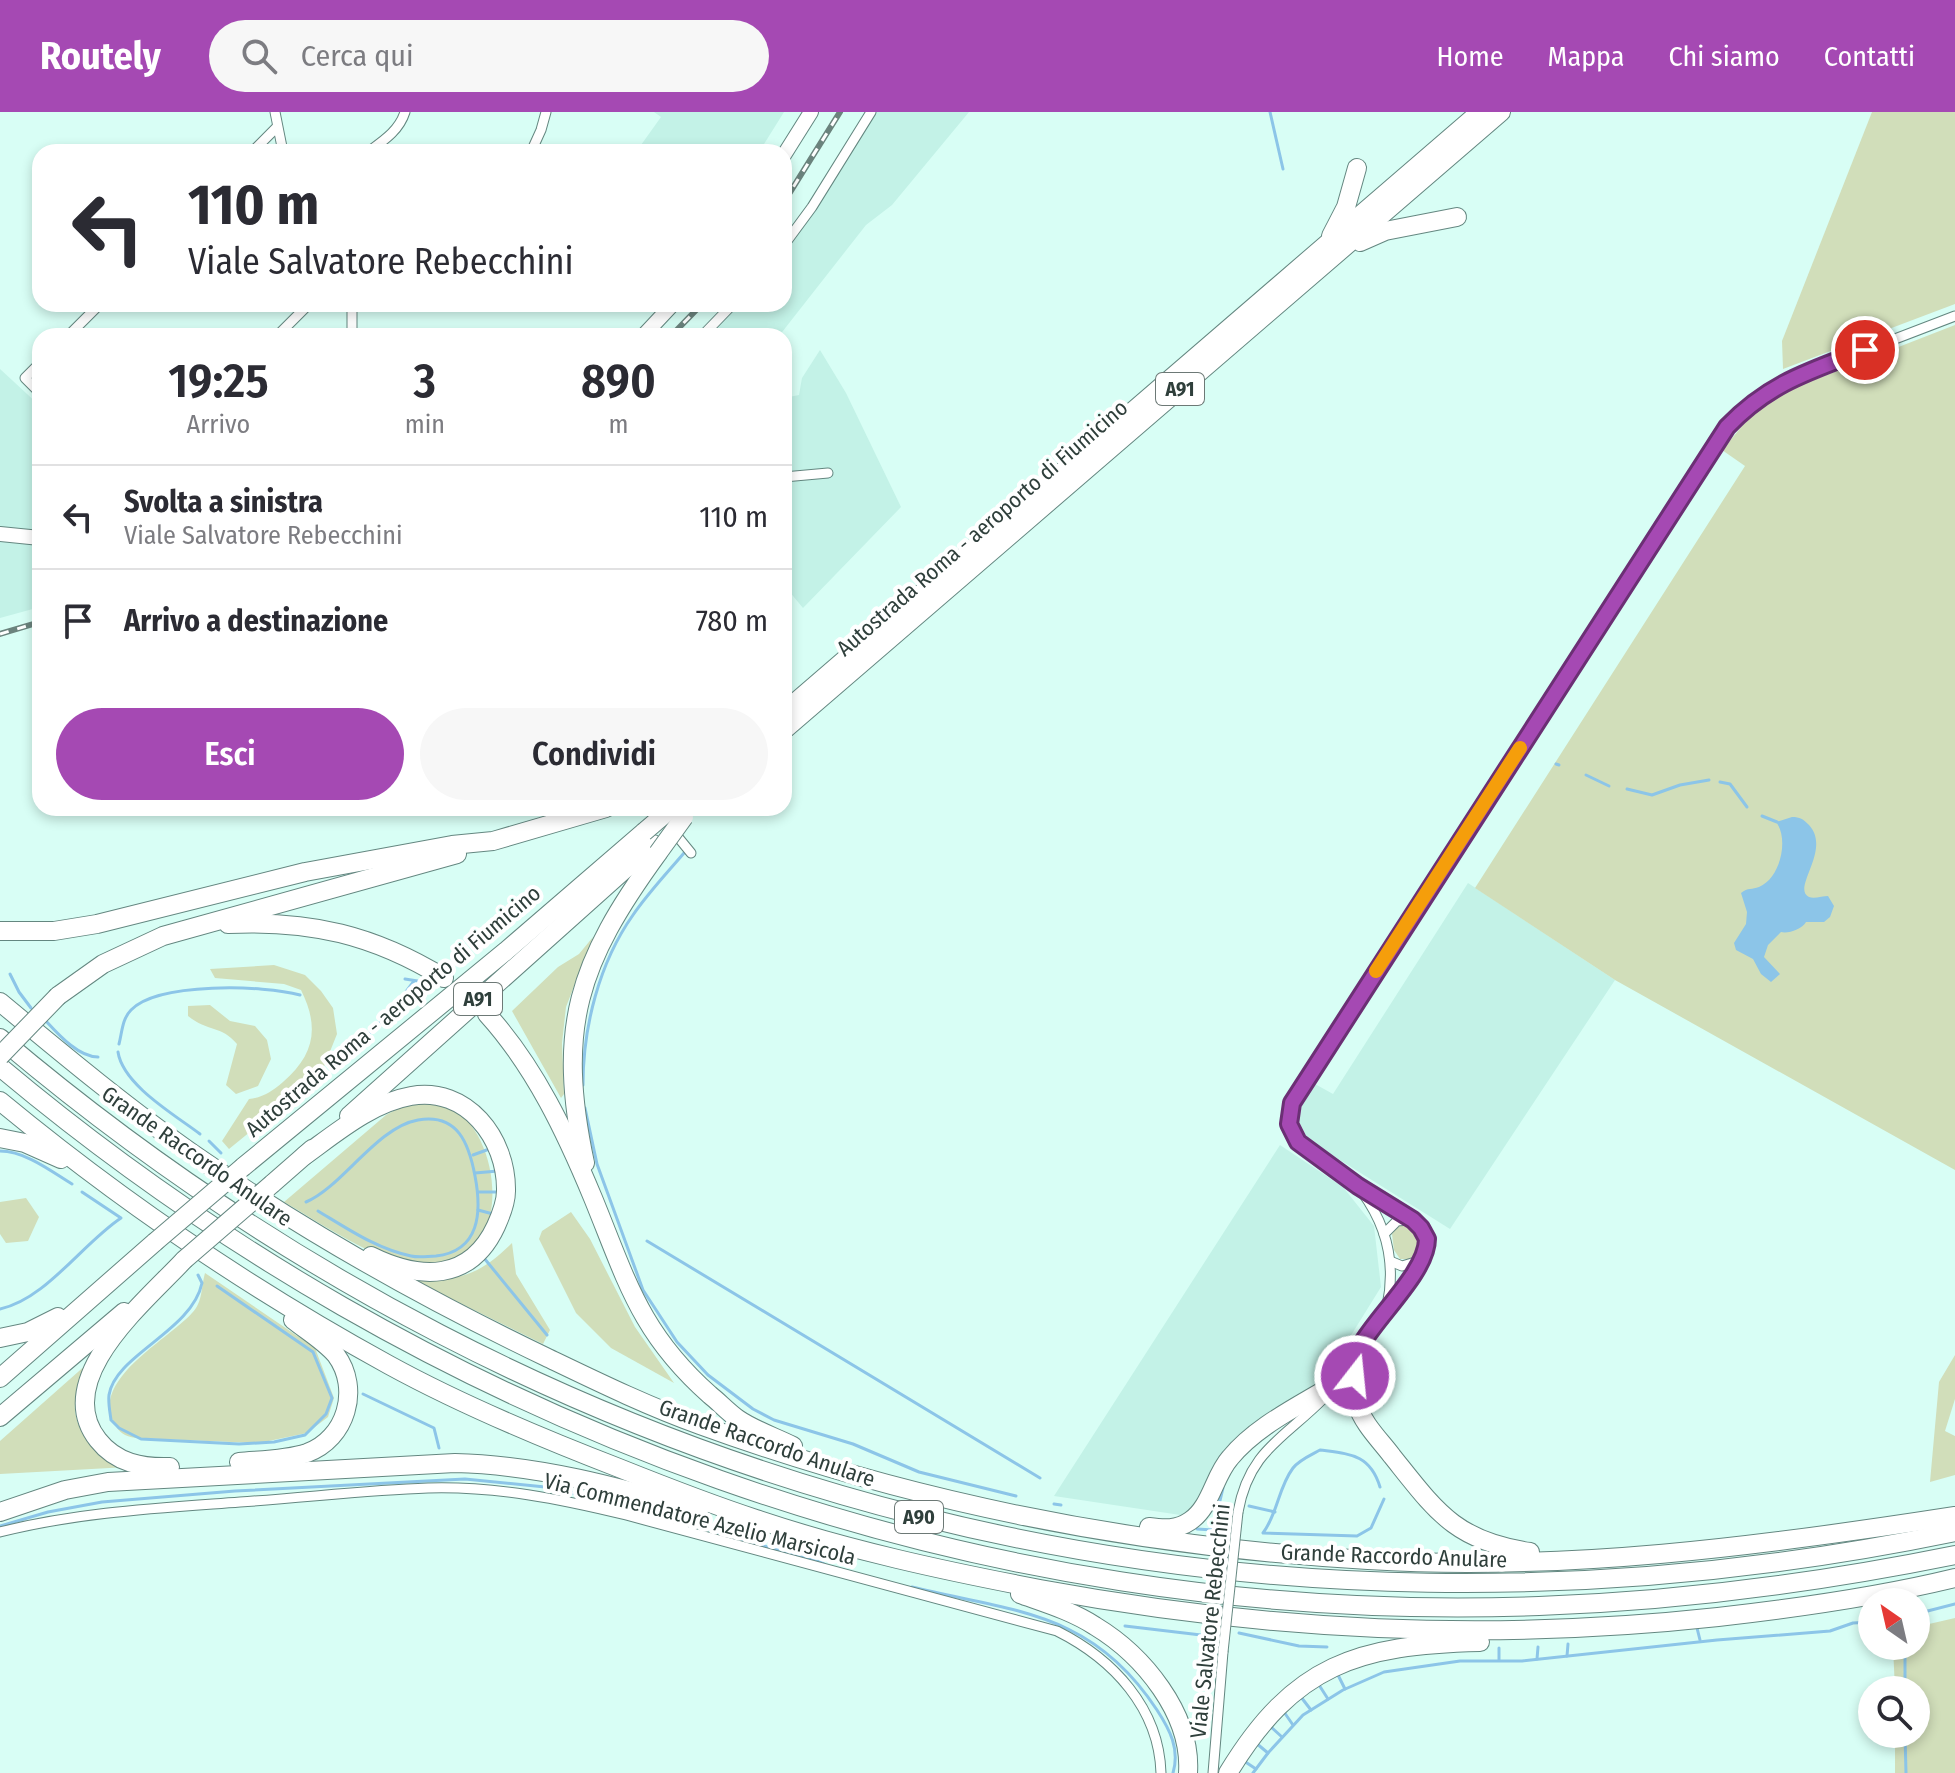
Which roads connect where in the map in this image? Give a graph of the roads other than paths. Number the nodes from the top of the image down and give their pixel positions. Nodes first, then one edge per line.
1 (275, 112) edge
2 (405, 112) edge
3 (546, 112) edge
4 (811, 112) edge
5 (871, 112) edge
6 (1480, 112) edge
7 (1501, 112) edge
8 (276, 128) junction
9 (260, 144) edge
10 (281, 144) edge
11 (379, 144) edge
12 (535, 144) edge
13 (791, 144) edge
14 (1357, 168) dead end
15 (1457, 217) dead end
16 (792, 234) edge
17 (1326, 254) junction
18 (92, 312) edge
19 (301, 312) edge
20 (666, 312) edge
21 (725, 312) edge
22 (1955, 316) edge
23 (76, 328) edge
24 (285, 328) edge
25 (650, 328) edge
26 (710, 328) edge
27 (828, 473) dead end
28 (792, 476) edge
29 (0, 534) edge
30 (32, 537) edge
31 (844, 660) junction
32 (792, 697) edge
33 (792, 705) edge
34 (792, 723) edge
35 (579, 816) edge
36 (661, 816) edge
37 (678, 816) edge
38 (493, 841) junction
39 (652, 843) junction
40 (691, 853) dead end
41 (0, 931) edge
42 (163, 936) junction
43 (444, 978) dead end
44 (0, 1002) edge
45 (487, 1014) dead end
46 (0, 1038) edge
47 (0, 1056) edge
48 (0, 1067) edge
49 (0, 1101) edge
50 (0, 1138) edge
51 (304, 1156) junction
52 (91, 1174) junction
53 (1358, 1186) junction
54 (592, 1197) junction
55 (275, 1209) junction
56 (1413, 1220) junction
57 (1384, 1234) junction
58 (155, 1242) junction
59 (184, 1260) junction
60 (1422, 1260) junction
61 (1390, 1261) junction
62 (241, 1278) junction
63 (1387, 1307) junction
64 (0, 1338) edge
65 (1359, 1349) junction
66 (0, 1378) edge
67 (1336, 1383) junction
68 (0, 1417) edge
69 (895, 1487) junction
70 (0, 1512) edge
71 (1024, 1516) junction
72 (1955, 1516) edge
73 (0, 1532) edge
74 (1955, 1532) edge
75 (808, 1534) junction
76 (1955, 1555) edge
77 (1621, 1556) junction
78 (968, 1576) junction
79 (1955, 1578) edge
80 (1592, 1627) junction
81 (1214, 1751) junction
82 (1161, 1773) edge
83 (1188, 1773) edge
84 (1205, 1773) edge
85 (1213, 1773) edge
86 (1228, 1773) edge

1 - 8 street
2 - 11 street
3 - 12 street
4 - 13 main road
5 - 16 street
6 - 17 highway, Autostrada Roma - aeroporto di Fiumicino / A91
7 - 17 highway, Autostrada Roma - aeroporto di Fiumicino / A91
8 - 9 street
8 - 10 street
14 - 17 highway
15 - 17 highway
17 - 31 highway, Autostrada Roma - aeroporto di Fiumicino / A91
17 - 34 highway, Autostrada Roma - aeroporto di Fiumicino / A91
18 - 23 street
19 - 24 street
20 - 25 main road
21 - 26 street
22 - 53 street, Viale Salvatore Rebecchini
27 - 28 street
29 - 30 main road
31 - 32 highway
31 - 33 highway, Autostrada Roma - aeroporto di Fiumicino / A91
35 - 38 highway
36 - 40 street
37 - 39 highway, Autostrada Roma - aeroporto di Fiumicino / A91, bridge
38 - 41 highway
38 - 42 highway
39 - 51 highway, Autostrada Roma - aeroporto di Fiumicino / A91
39 - 54 highway
39 - 58 highway, Autostrada Roma - aeroporto di Fiumicino / A91, bridge
42 - 43 highway
42 - 47 highway, bridge
44 - 55 highway, Grande Raccordo Anulare
45 - 54 highway
46 - 74 highway, Grande Raccordo Anulare / A90
48 - 76 highway, A90
49 - 52 highway
50 - 52 highway
51 - 55 highway
51 - 59 highway, Autostrada Roma - aeroporto di Fiumicino / A91, bridge
52 - 62 highway
53 - 56 street, Viale Salvatore Rebecchini
53 - 57 street, Viale Salvatore Rebecchini
54 - 69 highway
55 - 69 highway, Grande Raccordo Anulare
56 - 57 street
56 - 60 street
57 - 61 street, Viale Salvatore Rebecchini
58 - 64 highway
58 - 66 highway, Autostrada Roma - aeroporto di Fiumicino / A91
59 - 62 highway
59 - 68 highway, Autostrada Roma - aeroporto di Fiumicino / A91
60 - 61 street
60 - 63 street, Viale Salvatore Rebecchini
61 - 63 street, Viale Salvatore Rebecchini
62 - 75 highway
63 - 65 street, Viale Salvatore Rebecchini
65 - 67 street, Viale Salvatore Rebecchini
65 - 77 highway
67 - 71 highway
67 - 81 street, Viale Salvatore Rebecchini, bridge
69 - 71 highway, Grande Raccordo Anulare
70 - 75 highway
71 - 77 highway, Grande Raccordo Anulare
72 - 77 highway, Grande Raccordo Anulare
73 - 82 street, Via Commendatore Azelio Marsicola
75 - 78 highway
78 - 80 highway
78 - 83 highway
79 - 80 highway
80 - 86 highway
81 - 84 street, Viale Salvatore Rebecchini
81 - 85 street, Viale Salvatore Rebecchini

